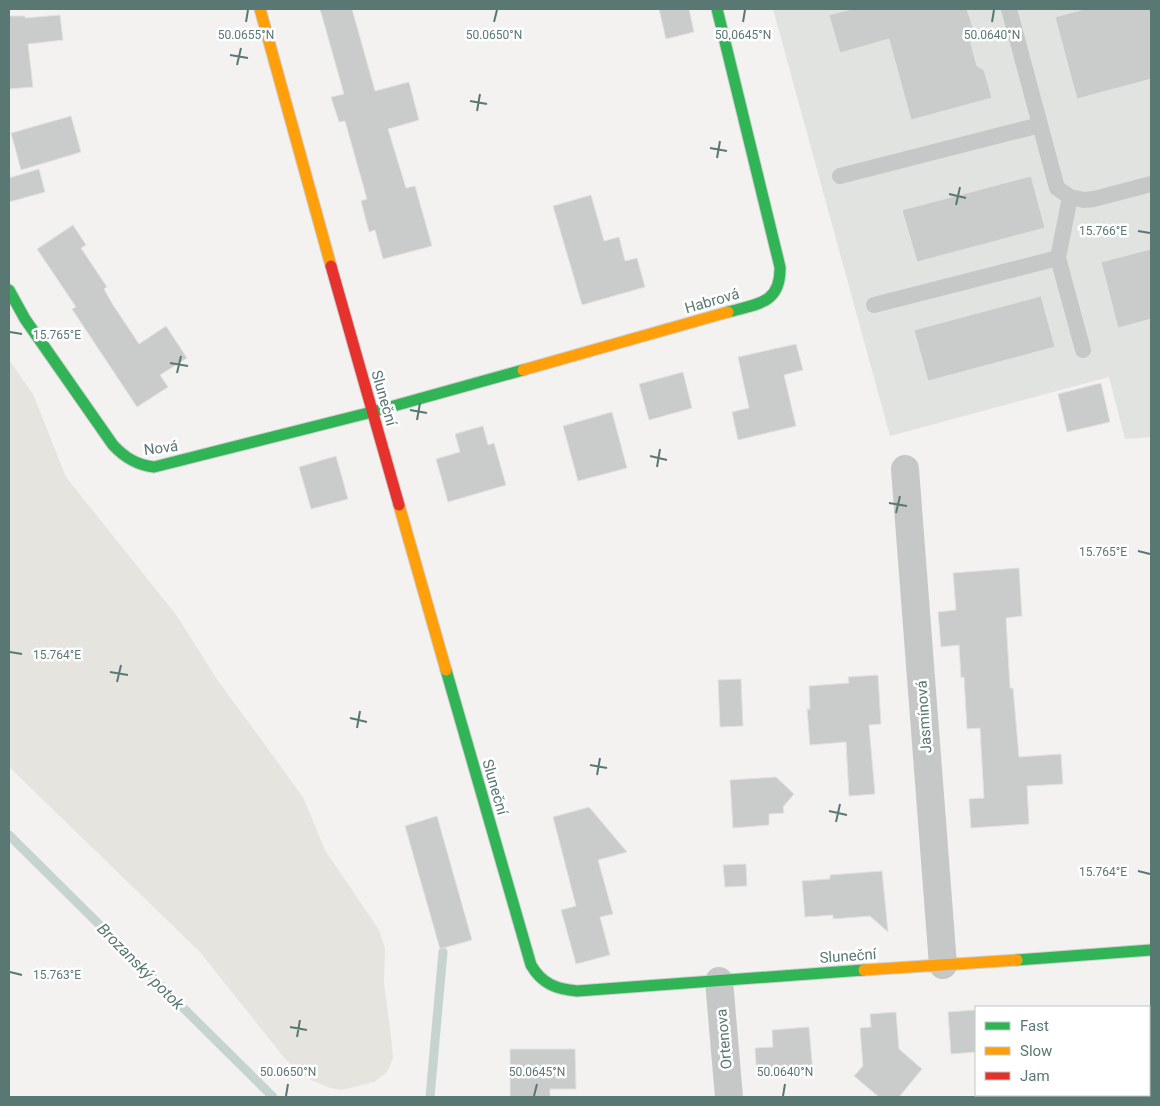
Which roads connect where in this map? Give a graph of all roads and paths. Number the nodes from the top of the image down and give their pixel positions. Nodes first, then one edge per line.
1 (260, 9) edge
2 (717, 9) edge
3 (1009, 9) edge
4 (1040, 124) junction
5 (840, 176) dead end
6 (1151, 184) edge
7 (1070, 197) junction
8 (1058, 258) junction
9 (9, 290) edge
10 (874, 305) dead end
11 (1083, 350) dead end
12 (372, 412) junction
13 (905, 468) dead end
14 (1151, 950) edge
15 (943, 965) junction
16 (719, 981) junction
17 (728, 1097) edge

1 - 12 street, Sluneční
2 - 12 street, Habrová
3 - 4 lane
4 - 5 lane
4 - 7 lane
6 - 7 lane
7 - 8 lane
8 - 10 lane
8 - 11 lane
9 - 12 street, Nová
12 - 16 street, Sluneční
13 - 15 street, Jasmínová
14 - 15 street, Sluneční
15 - 16 street, Sluneční
16 - 17 street, Ortenova

